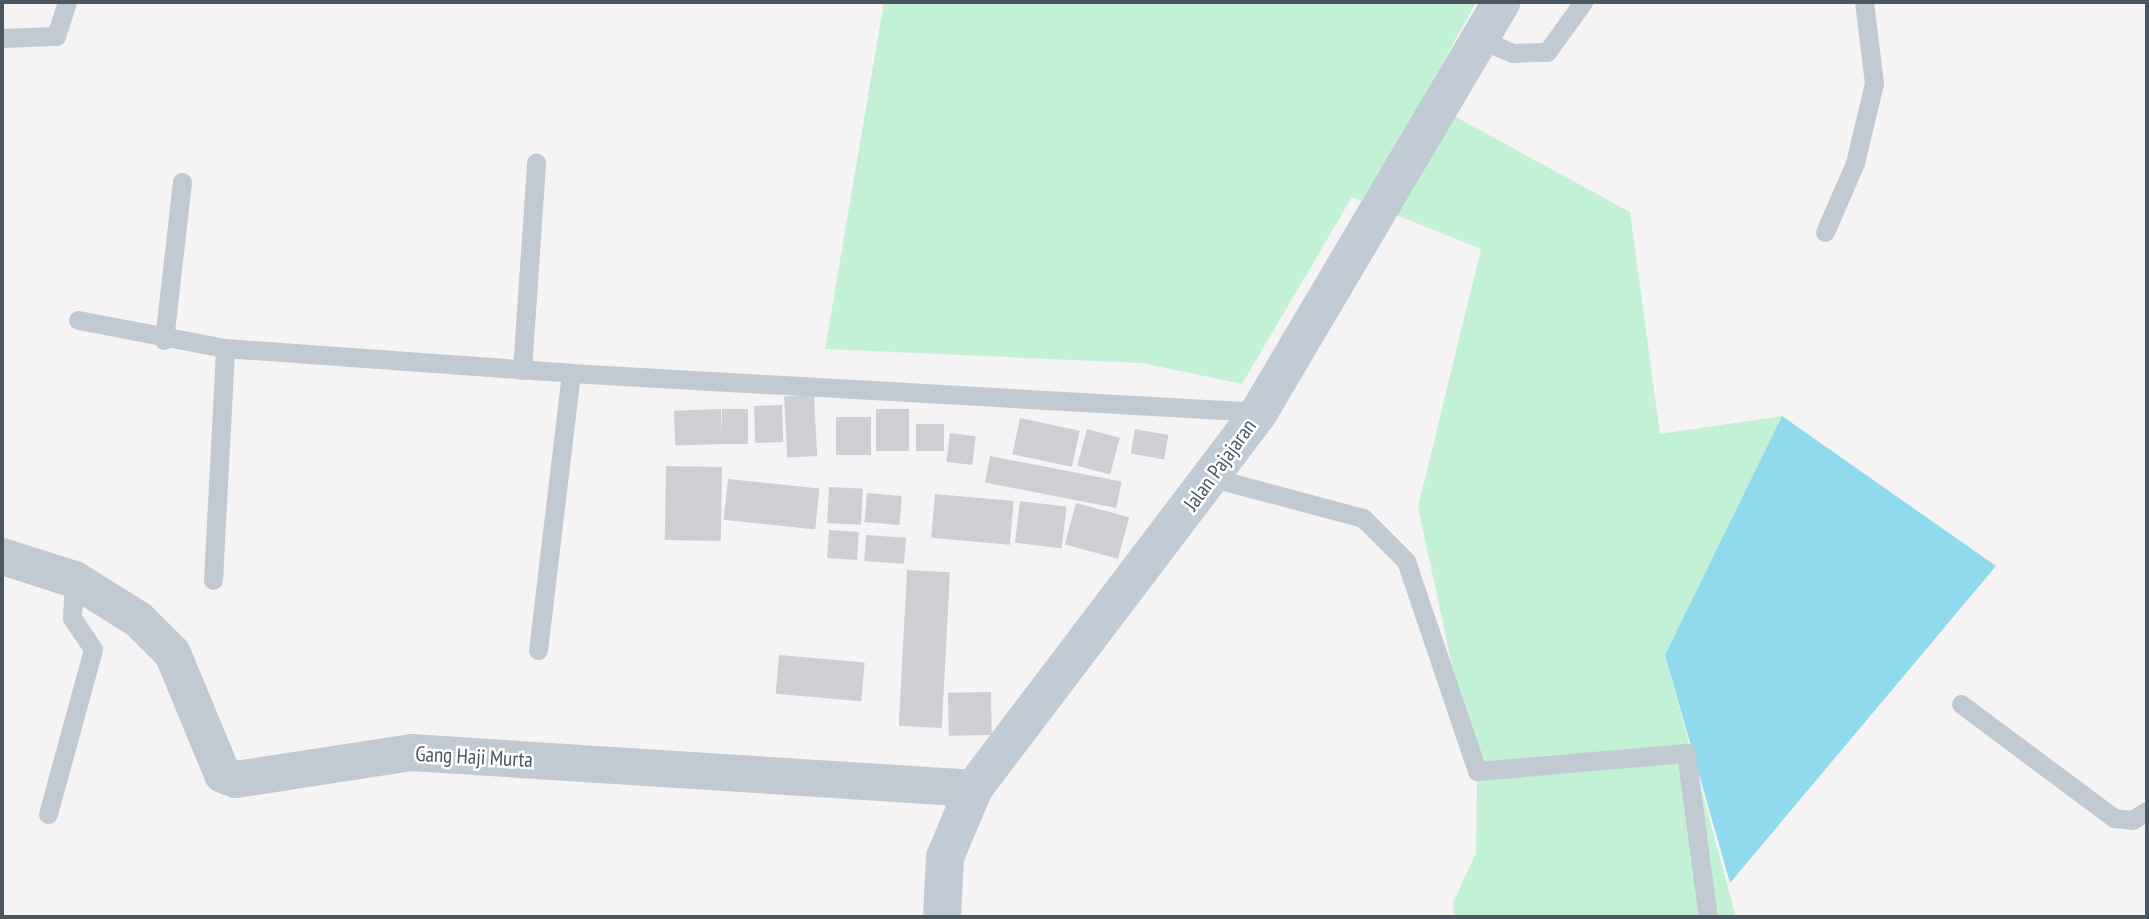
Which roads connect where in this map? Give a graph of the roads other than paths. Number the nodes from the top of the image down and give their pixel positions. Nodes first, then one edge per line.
1 (67, 2) edge
2 (1501, 2) edge
3 (1583, 2) edge
4 (1864, 2) edge
5 (2, 38) edge
6 (1478, 38) junction
7 (536, 162) dead end
8 (182, 182) dead end
9 (1825, 232) dead end
10 (78, 320) dead end
11 (164, 340) junction
12 (225, 348) junction
13 (522, 370) junction
14 (571, 373) junction
15 (1259, 412) junction
16 (1213, 478) junction
17 (2, 556) edge
18 (74, 579) junction
19 (212, 580) dead end
20 (538, 650) dead end
21 (1961, 704) dead end
22 (974, 788) junction
23 (2147, 811) edge
24 (48, 814) dead end
25 (942, 917) edge
26 (1708, 917) edge

1 - 5 lane
2 - 6 main road, Jalan Pajajaran
3 - 6 lane
4 - 9 lane
6 - 15 main road, Jalan Pajajaran
7 - 13 lane
8 - 11 lane
10 - 11 lane
11 - 12 lane
12 - 13 lane
12 - 19 lane
13 - 14 lane
14 - 15 lane
14 - 20 lane
15 - 16 main road, Jalan Pajajaran
16 - 22 main road, Jalan Pajajaran
16 - 26 lane
17 - 18 street, Gang Haji Murta
18 - 22 street, Gang Haji Murta
18 - 24 lane
21 - 23 lane
22 - 25 main road, Jalan Pajajaran

